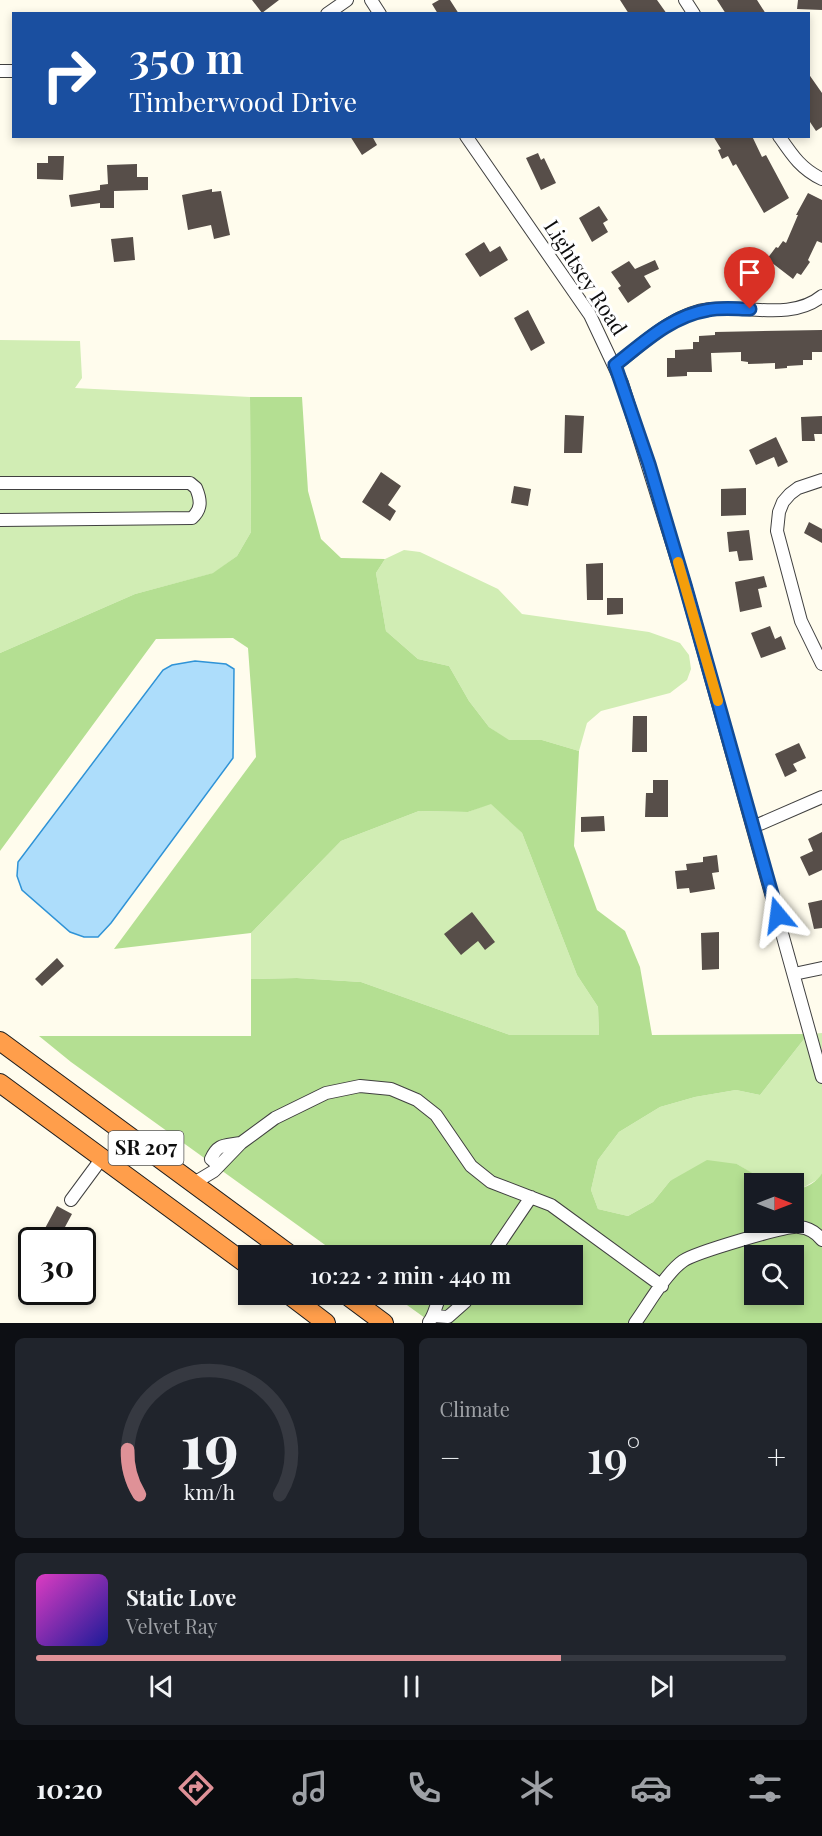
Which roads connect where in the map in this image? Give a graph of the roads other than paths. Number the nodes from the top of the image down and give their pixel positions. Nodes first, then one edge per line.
1 (347, 0) edge
2 (330, 12) edge
3 (467, 138) edge
4 (780, 138) edge
5 (822, 179) edge
6 (822, 296) edge
7 (615, 365) junction
8 (822, 480) edge
9 (0, 483) edge
10 (0, 519) edge
11 (822, 664) edge
12 (822, 796) edge
13 (753, 827) junction
14 (822, 968) edge
15 (794, 974) junction
16 (0, 1041) edge
17 (822, 1077) edge
18 (0, 1083) edge
19 (102, 1158) junction
20 (194, 1183) junction
21 (531, 1197) junction
22 (71, 1200) dead end
23 (822, 1240) edge
24 (277, 1245) edge
25 (498, 1245) edge
26 (238, 1258) edge
27 (662, 1286) junction
28 (302, 1305) edge
29 (360, 1305) edge
30 (435, 1305) edge
31 (463, 1305) edge
32 (431, 1320) edge
33 (451, 1320) edge
34 (326, 1323) edge
35 (384, 1323) edge
36 (635, 1323) edge

1 - 2 street
3 - 7 street, Lightsey Road
4 - 5 street
6 - 7 street
7 - 13 street, Lightsey Road
8 - 11 street
9 - 10 street
12 - 13 street
13 - 15 street, Lightsey Road
14 - 15 street
15 - 17 street, Lightsey Road
16 - 20 highway, SR 207
18 - 19 highway, SR 207
19 - 22 street
19 - 26 highway, SR 207
20 - 21 street
20 - 24 highway, SR 207
21 - 25 street
21 - 27 street
23 - 27 street
27 - 36 street
28 - 34 highway
29 - 35 highway
30 - 32 street
31 - 33 street
32 - 33 street

